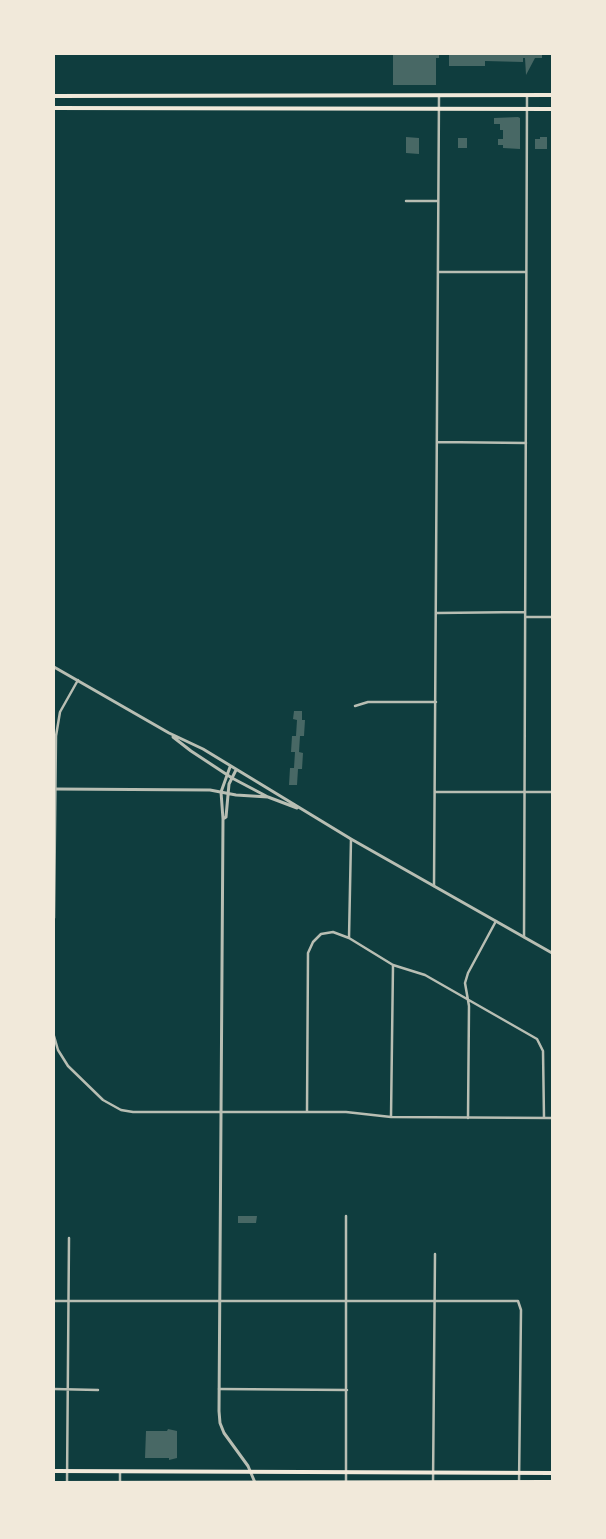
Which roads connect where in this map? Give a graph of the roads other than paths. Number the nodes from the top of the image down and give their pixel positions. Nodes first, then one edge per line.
1 (527, 95) junction
2 (552, 95) edge
3 (54, 96) edge
4 (439, 96) junction
5 (54, 108) edge
6 (527, 109) junction
7 (552, 109) edge
8 (438, 110) junction
9 (406, 201) dead end
10 (438, 201) junction
11 (438, 272) junction
12 (526, 272) junction
13 (438, 442) junction
14 (526, 443) junction
15 (526, 612) junction
16 (437, 613) junction
17 (526, 617) junction
18 (552, 617) edge
19 (54, 666) edge
20 (78, 680) junction
21 (436, 702) junction
22 (355, 706) dead end
23 (169, 733) junction
24 (230, 767) junction
25 (236, 770) junction
26 (227, 774) junction
27 (232, 778) junction
28 (54, 790) edge
29 (221, 792) junction
30 (228, 792) junction
31 (436, 792) junction
32 (525, 792) junction
33 (552, 792) edge
34 (268, 798) junction
35 (298, 808) junction
36 (223, 819) junction
37 (350, 839) junction
38 (434, 886) junction
39 (54, 918) edge
40 (496, 921) junction
41 (524, 936) junction
42 (349, 938) junction
43 (552, 953) edge
44 (393, 965) junction
45 (467, 999) junction
46 (54, 1036) edge
47 (306, 1112) junction
48 (222, 1113) junction
49 (391, 1118) junction
50 (468, 1118) junction
51 (544, 1118) junction
52 (552, 1118) edge
53 (346, 1216) dead end
54 (69, 1238) dead end
55 (435, 1254) dead end
56 (346, 1301) junction
57 (54, 1302) edge
58 (68, 1302) junction
59 (220, 1302) junction
60 (435, 1302) junction
61 (54, 1389) edge
62 (68, 1389) junction
63 (219, 1389) junction
64 (98, 1390) dead end
65 (347, 1390) junction
66 (54, 1471) edge
67 (67, 1471) junction
68 (120, 1471) junction
69 (250, 1472) junction
70 (346, 1473) junction
71 (433, 1473) junction
72 (520, 1473) junction
73 (552, 1473) edge
74 (552, 1482) edge
75 (54, 1483) edge
76 (67, 1483) junction
77 (120, 1484) edge
78 (256, 1484) edge
79 (346, 1484) edge
80 (433, 1484) edge
81 (519, 1484) edge

1 - 2 main road
1 - 4 main road
1 - 6 street
3 - 4 main road
4 - 8 street
5 - 8 main road
6 - 7 main road
6 - 8 main road
6 - 12 street
8 - 10 street
9 - 10 street
10 - 11 street
11 - 12 street
11 - 13 street
12 - 14 street
13 - 14 street
13 - 16 street
14 - 15 street
15 - 16 street
15 - 17 street
16 - 21 street
17 - 18 street
17 - 32 street
19 - 20 street
20 - 23 street
20 - 28 street
21 - 22 street
21 - 31 street
23 - 24 street
23 - 26 street
24 - 25 street
24 - 26 street
25 - 27 street
25 - 35 street
26 - 27 street
26 - 29 street
27 - 30 street
27 - 34 street
28 - 29 street
28 - 39 street
29 - 30 street
29 - 36 street
30 - 34 street
30 - 36 street
31 - 32 street
31 - 38 street
32 - 33 street
32 - 41 street
34 - 35 street
35 - 37 street
36 - 48 street
37 - 38 street
37 - 42 street
38 - 40 street
40 - 41 street
40 - 45 street
41 - 43 street
42 - 44 street
42 - 47 street
44 - 45 street
44 - 49 street
45 - 50 street
45 - 51 street
46 - 48 street
47 - 48 street
47 - 49 street
48 - 59 street
49 - 50 street
50 - 51 street
51 - 52 street
53 - 56 street
54 - 58 street
55 - 60 street
56 - 59 street
56 - 60 street
56 - 65 street
57 - 58 street
58 - 59 street
58 - 62 street
59 - 63 street
60 - 71 street
60 - 72 street
61 - 62 street
62 - 64 street
62 - 67 street
63 - 65 street
63 - 69 street
65 - 70 street
66 - 67 main road
67 - 68 main road
67 - 76 street
68 - 69 main road
68 - 77 street
69 - 70 main road
69 - 78 street
70 - 71 main road
70 - 79 street
71 - 72 main road
71 - 80 street
72 - 73 main road
72 - 81 street
74 - 81 main road
75 - 76 main road
76 - 77 main road
77 - 78 main road
78 - 79 main road
79 - 80 main road
80 - 81 main road

